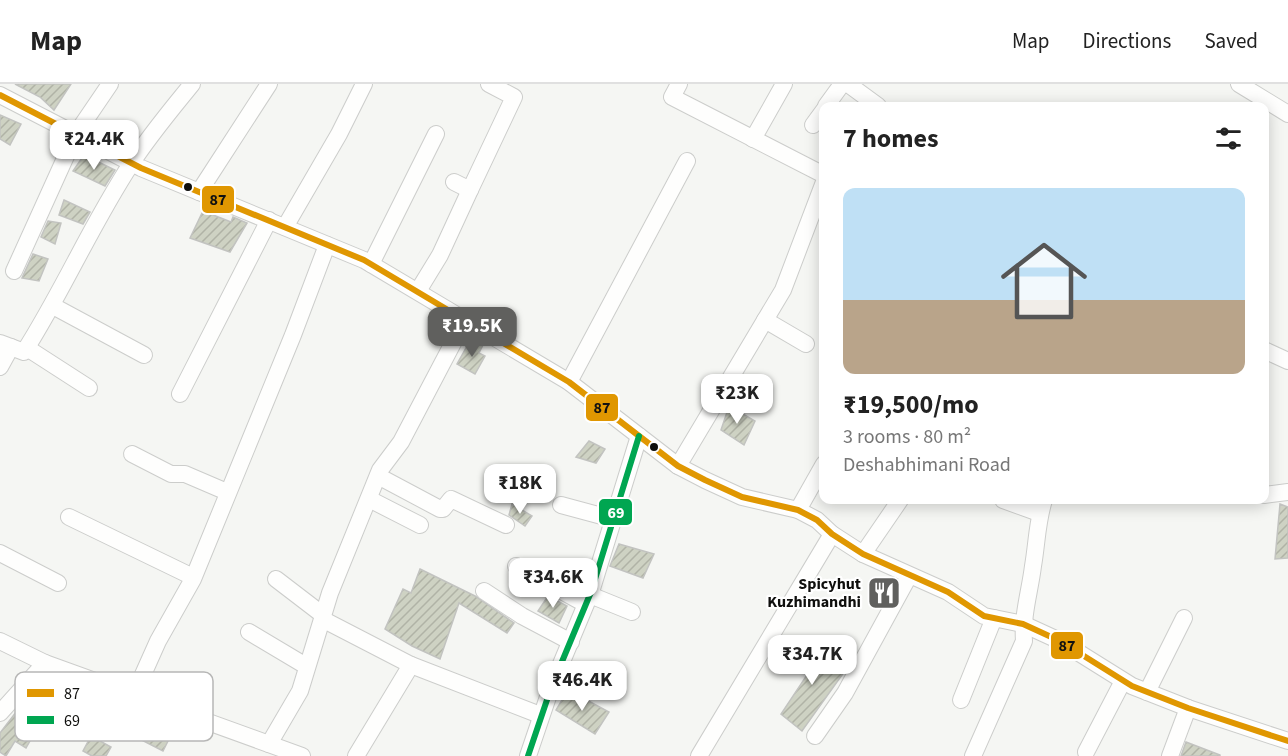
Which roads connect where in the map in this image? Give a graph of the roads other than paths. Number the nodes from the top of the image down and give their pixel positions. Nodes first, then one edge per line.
1 (110, 84) edge
2 (192, 84) edge
3 (269, 84) edge
4 (364, 84) edge
5 (489, 84) edge
6 (679, 84) edge
7 (784, 84) edge
8 (842, 84) edge
9 (848, 84) edge
10 (1239, 84) edge
11 (0, 95) edge
12 (829, 102) edge
13 (873, 102) edge
14 (1268, 102) edge
15 (1269, 102) edge
16 (1288, 114) edge
17 (819, 117) edge
18 (813, 125) dead end
19 (76, 134) junction
20 (436, 134) dead end
21 (753, 139) junction
22 (687, 161) dead end
23 (131, 163) junction
24 (819, 172) edge
25 (454, 182) dead end
26 (470, 190) junction
27 (199, 192) junction
28 (819, 195) edge
29 (277, 223) junction
30 (327, 244) junction
31 (371, 264) junction
32 (14, 272) dead end
33 (418, 291) junction
34 (53, 306) junction
35 (765, 320) junction
36 (464, 322) junction
37 (806, 344) dead end
38 (12, 346) edge
39 (1269, 352) edge
40 (144, 355) dead end
41 (1288, 361) edge
42 (0, 367) edge
43 (569, 382) junction
44 (89, 388) dead end
45 (180, 394) dead end
46 (639, 436) junction
47 (132, 454) dead end
48 (678, 466) junction
49 (819, 473) edge
50 (378, 477) junction
51 (226, 492) junction
52 (1288, 492) edge
53 (1269, 494) edge
54 (369, 499) junction
55 (897, 504) edge
56 (561, 505) dead end
57 (1041, 506) edge
58 (798, 510) junction
59 (69, 517) dead end
60 (614, 519) junction
61 (420, 525) dead end
62 (506, 525) dead end
63 (832, 534) junction
64 (0, 553) edge
65 (863, 554) junction
66 (516, 566) dead end
67 (909, 576) junction
68 (194, 577) junction
69 (276, 579) dead end
70 (58, 583) dead end
71 (484, 591) dead end
72 (589, 598) junction
73 (632, 612) dead end
74 (322, 617) junction
75 (994, 618) junction
76 (1185, 618) dead end
77 (1023, 624) junction
78 (249, 632) dead end
79 (0, 641) edge
80 (571, 642) junction
81 (45, 663) junction
82 (411, 665) junction
83 (306, 666) junction
84 (37, 672) edge
85 (68, 672) edge
86 (144, 672) edge
87 (1123, 681) junction
88 (1148, 692) junction
89 (15, 696) edge
90 (961, 700) dead end
91 (1188, 708) junction
92 (0, 713) edge
93 (540, 715) junction
94 (213, 725) edge
95 (815, 736) dead end
96 (1288, 741) edge
97 (269, 744) junction
98 (1086, 752) dead end
99 (530, 755) edge
100 (302, 756) edge
101 (356, 756) edge
102 (699, 756) edge
103 (973, 756) edge
104 (1170, 756) edge

1 - 19 street
2 - 23 street
3 - 27 street
4 - 29 street
5 - 26 street
6 - 21 street
7 - 21 street
8 - 12 street
9 - 13 street
10 - 14 street
11 - 19 street
15 - 16 street
17 - 18 street
19 - 23 street
19 - 32 street
20 - 31 street
21 - 24 street
22 - 43 street
23 - 27 street
23 - 34 street
25 - 26 street
26 - 33 street
27 - 29 street
28 - 35 street
29 - 30 street
29 - 45 street
30 - 31 street
30 - 51 street
31 - 33 street
33 - 36 street
34 - 38 street
34 - 40 street
35 - 37 street
35 - 48 street
36 - 43 street
36 - 50 street
38 - 42 street
38 - 44 street
39 - 41 street
43 - 46 street
46 - 48 street
46 - 60 street
47 - 51 street
48 - 58 street
49 - 58 street
50 - 54 street
50 - 62 street
51 - 68 street
52 - 53 street
54 - 61 street
54 - 74 street
55 - 65 street
56 - 60 street
57 - 77 street
58 - 63 street
59 - 68 street
60 - 72 street
63 - 65 street
63 - 102 street
64 - 70 street
65 - 67 street
66 - 72 street
67 - 75 street
67 - 95 street
68 - 86 street
69 - 74 street
71 - 80 street
72 - 73 street
72 - 80 street
74 - 82 street
74 - 83 street
75 - 77 street
75 - 90 street
76 - 88 street
77 - 87 street
77 - 103 street
78 - 83 street
79 - 81 street
80 - 93 street
81 - 84 street
81 - 85 street
82 - 93 street
82 - 101 street
83 - 97 street
87 - 88 street
87 - 98 street
88 - 91 street
89 - 92 street
91 - 96 street
91 - 104 street
93 - 99 street
94 - 97 street
97 - 100 street

